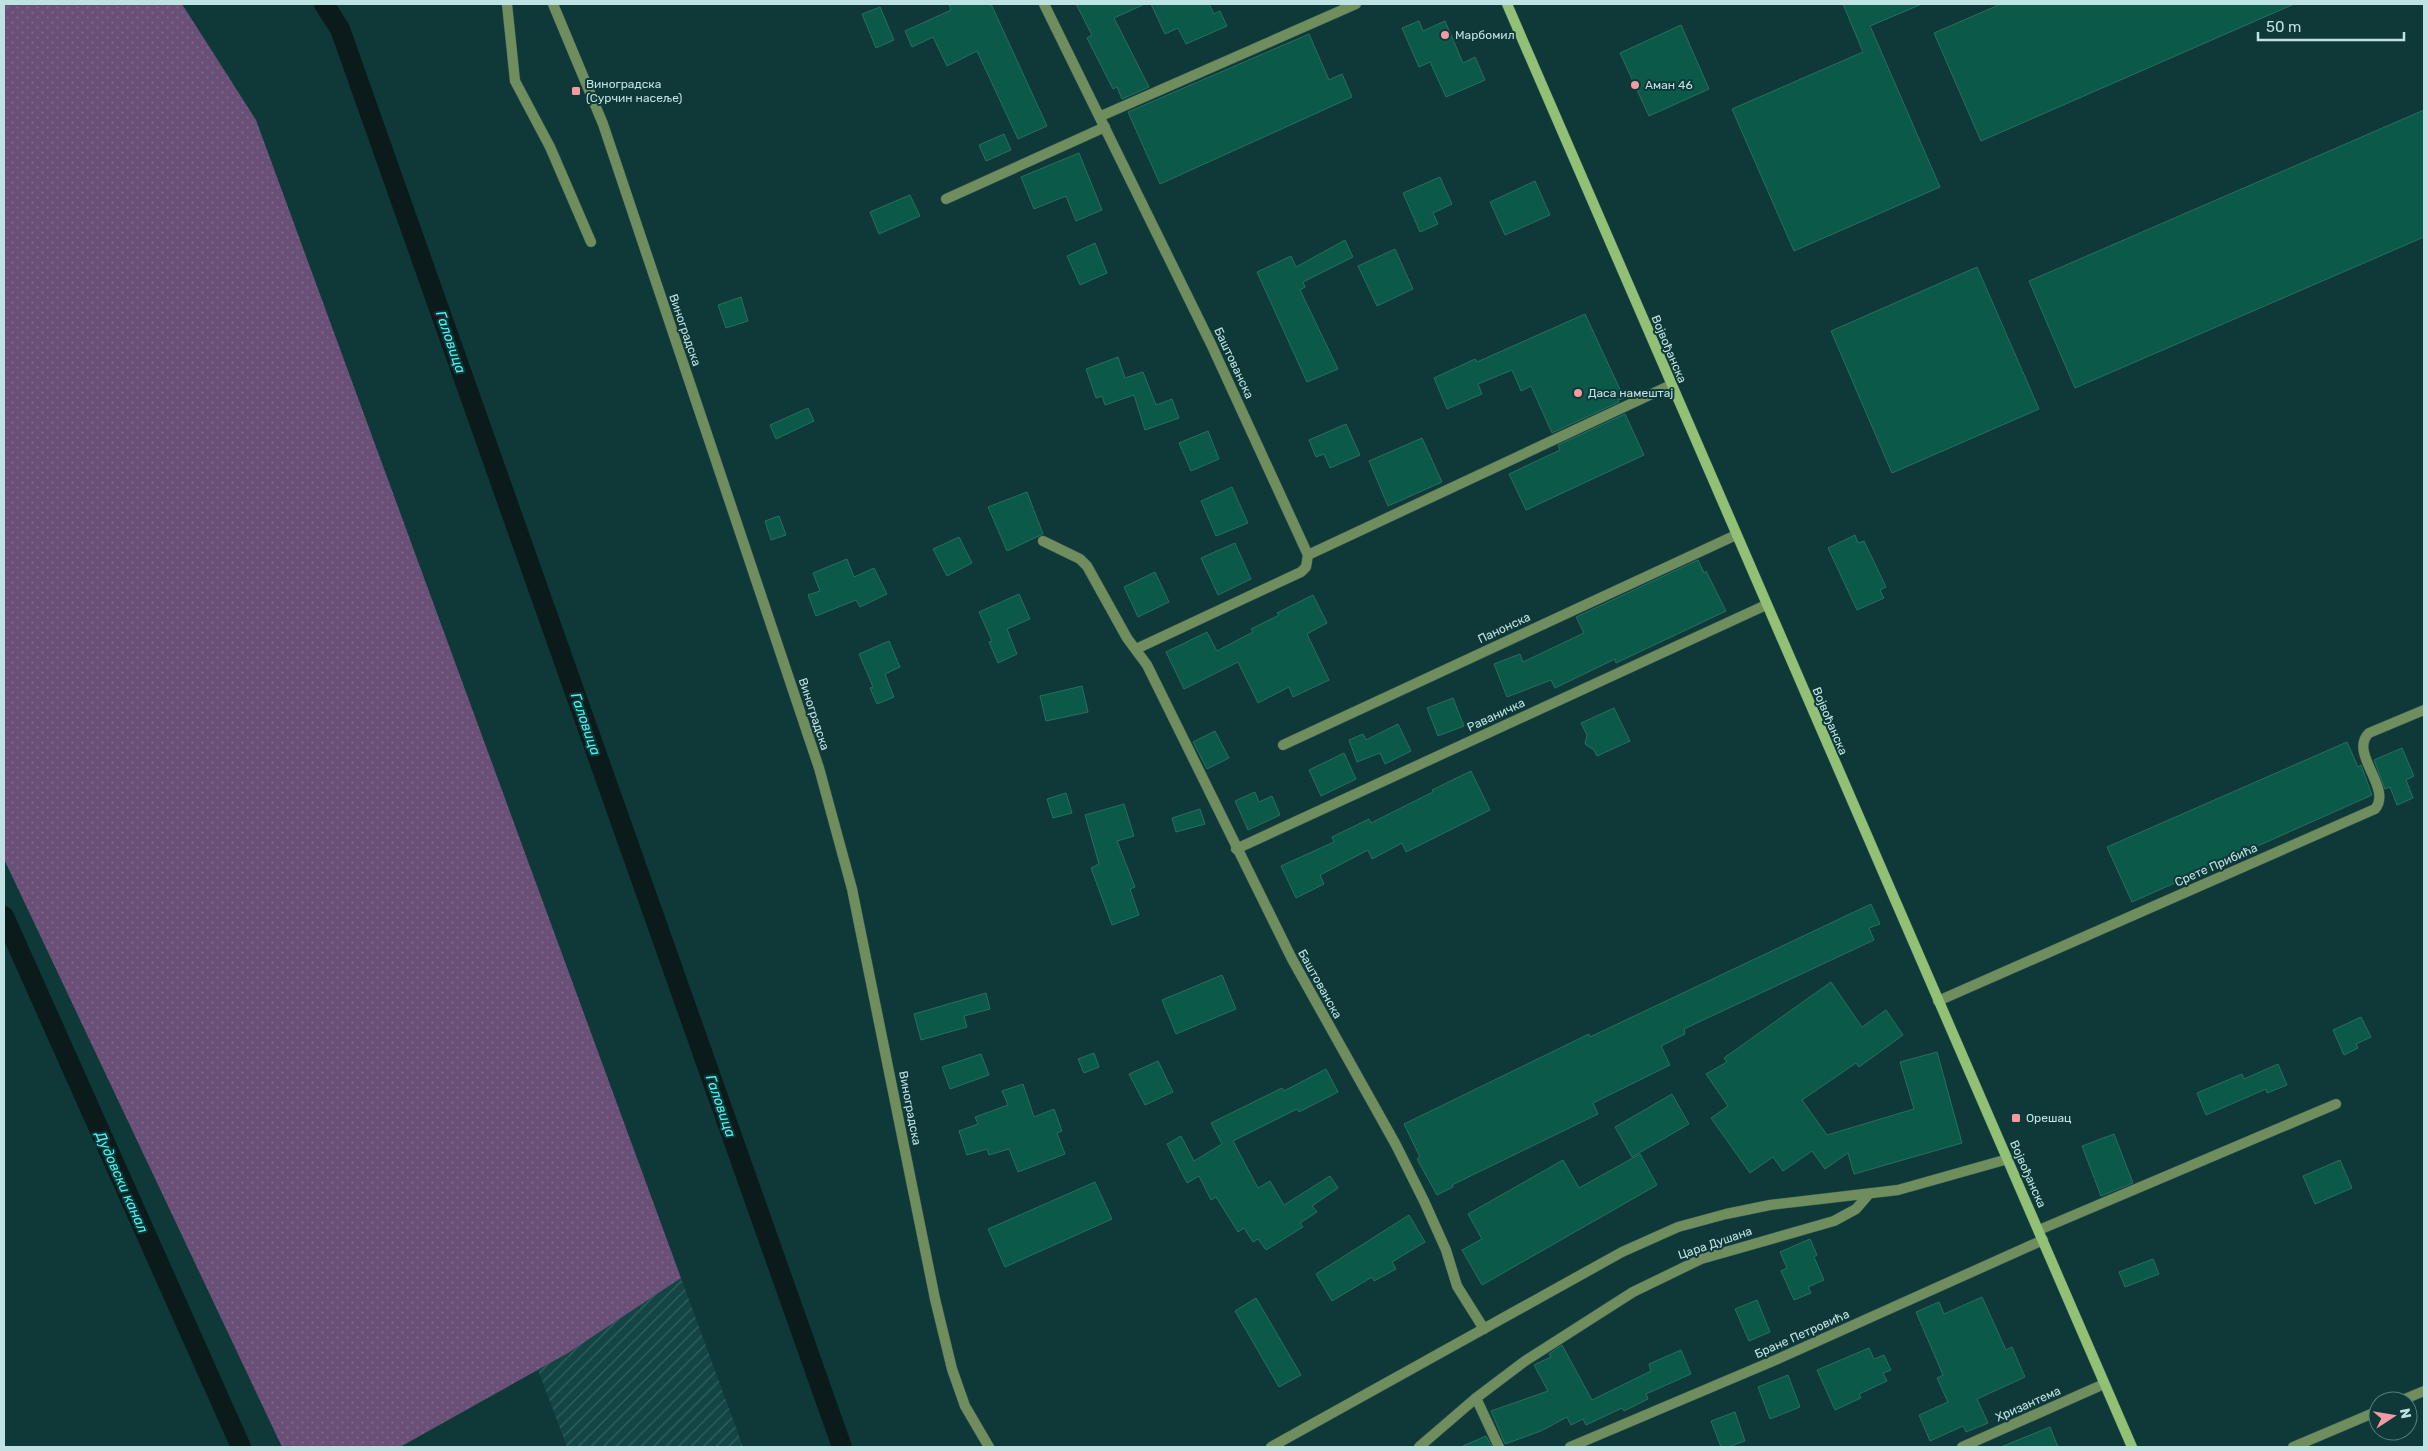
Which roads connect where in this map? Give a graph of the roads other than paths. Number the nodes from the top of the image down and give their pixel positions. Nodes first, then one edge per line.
1 (507, 4) edge
2 (553, 4) edge
3 (1044, 4) edge
4 (1356, 4) edge
5 (1507, 4) edge
6 (1100, 116) junction
7 (1106, 127) junction
8 (946, 200) dead end
9 (591, 242) dead end
10 (1671, 385) junction
11 (1736, 535) junction
12 (1043, 542) dead end
13 (1308, 556) junction
14 (1766, 604) junction
15 (1136, 649) junction
16 (2424, 710) edge
17 (1283, 745) dead end
18 (1236, 850) junction
19 (1938, 1001) junction
20 (2336, 1104) dead end
21 (2008, 1159) junction
22 (1869, 1194) junction
23 (2041, 1235) junction
24 (1481, 1325) junction
25 (2104, 1384) junction
26 (1476, 1398) junction
27 (2368, 1414) edge
28 (989, 1447) edge
29 (1271, 1447) edge
30 (1419, 1447) edge
31 (1499, 1447) edge
32 (1570, 1447) edge
33 (1962, 1447) edge
34 (2132, 1447) edge
35 (2293, 1447) edge

1 - 9 street
2 - 28 street, Виноградска
3 - 6 street, Баштованска
4 - 6 street
5 - 10 main road, Војвођанска
6 - 7 street, Баштованска
7 - 8 street
7 - 13 street, Баштованска
10 - 11 main road, Војвођанска
10 - 13 street
11 - 14 main road, Војвођанска
11 - 17 street, Панонска
12 - 15 street, Баштованска
13 - 15 street
14 - 18 street, Раваничка
14 - 19 main road, Војвођанска
15 - 18 street, Баштованска
16 - 19 street, Срете Прибића
18 - 24 street, Баштованска
19 - 21 main road, Војвођанска
20 - 23 street, Бране Петровића
21 - 22 street
21 - 23 main road, Војвођанска
22 - 24 street
22 - 26 street, Цара Душана
23 - 25 main road, Војвођанска
23 - 32 street, Бране Петровића
24 - 29 street
25 - 33 street, Хризантема
25 - 34 main road, Војвођанска
26 - 30 street
26 - 31 street
27 - 35 street

